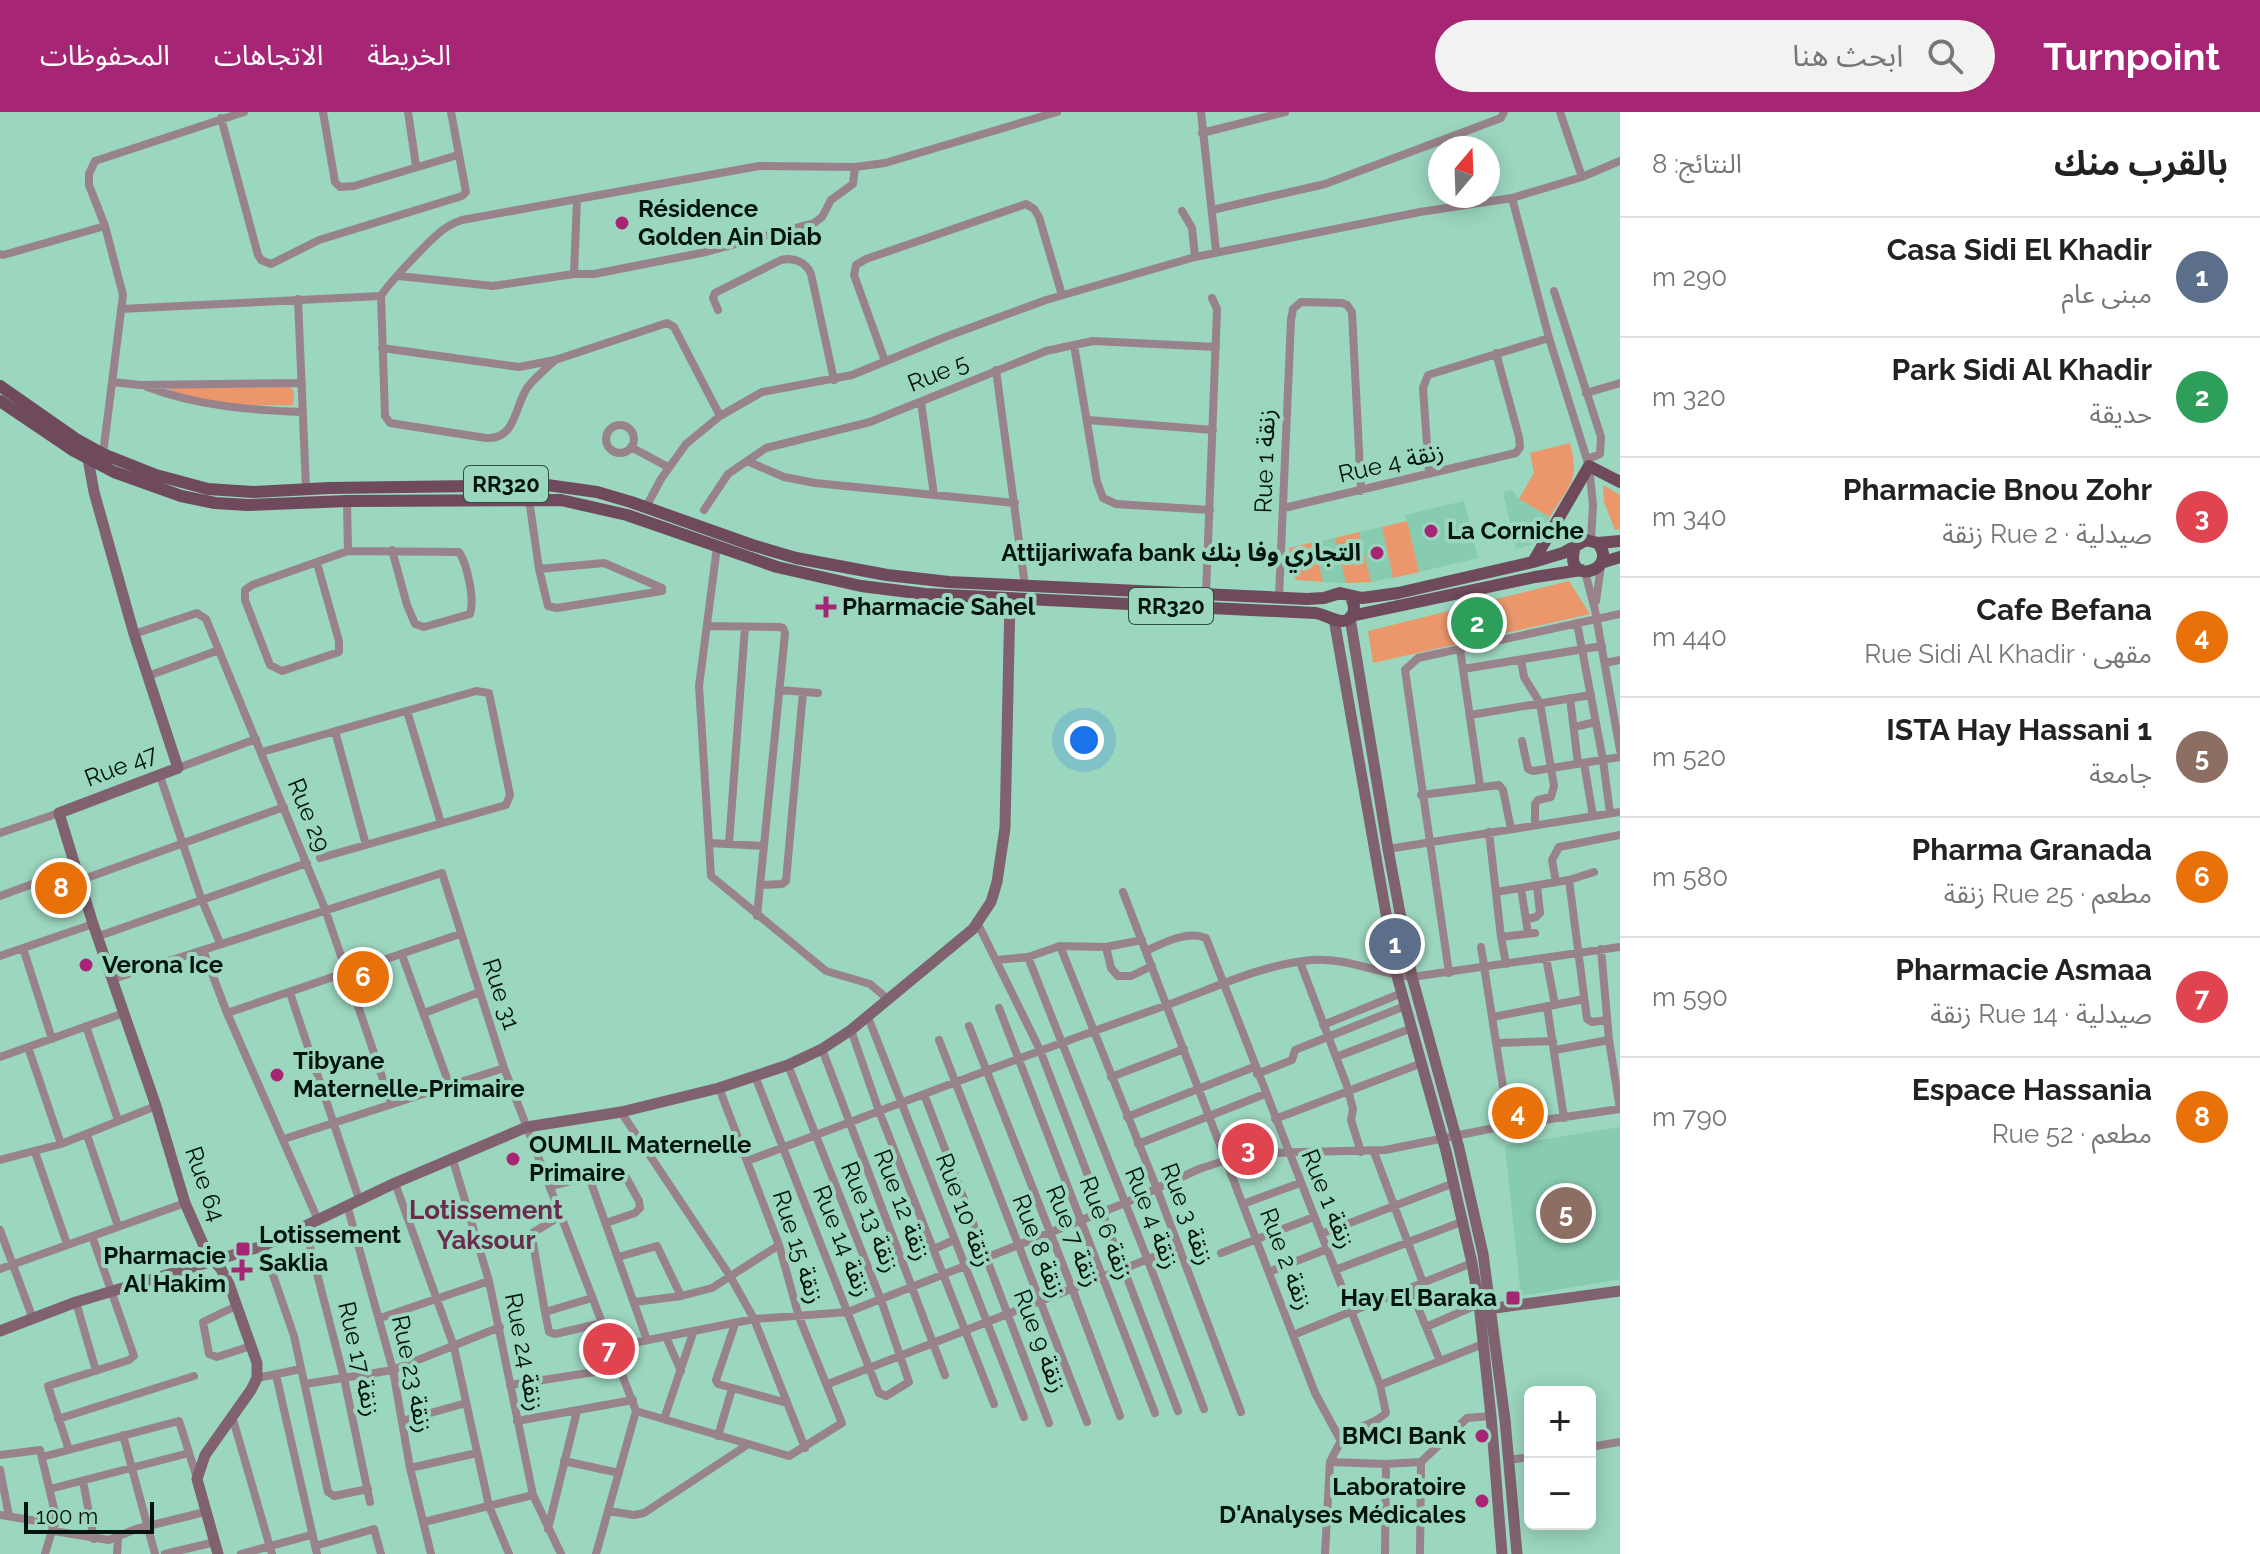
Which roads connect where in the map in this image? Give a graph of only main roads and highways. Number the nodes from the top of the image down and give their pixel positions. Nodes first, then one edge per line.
1 (0, 386) edge
2 (0, 401) edge
3 (1620, 482) edge
4 (1594, 541) junction
5 (1620, 541) edge
6 (1575, 547) junction
7 (1620, 557) edge
8 (1533, 562) junction
9 (1602, 564) junction
10 (1583, 571) junction
11 (1349, 595) junction
12 (1332, 596) junction
13 (1350, 617) junction
14 (1333, 618) junction

1 - 12 main road, RR320
2 - 14 main road, RR320
3 - 8 main road
4 - 5 main road, RR320
4 - 6 main road, RR320
4 - 9 main road
6 - 8 main road, RR320
6 - 10 main road
7 - 9 main road, RR320
8 - 11 main road, RR320
9 - 10 main road, RR320
10 - 13 main road, RR320
11 - 12 main road, RR320
11 - 13 main road
12 - 14 main road
13 - 14 main road, RR320

